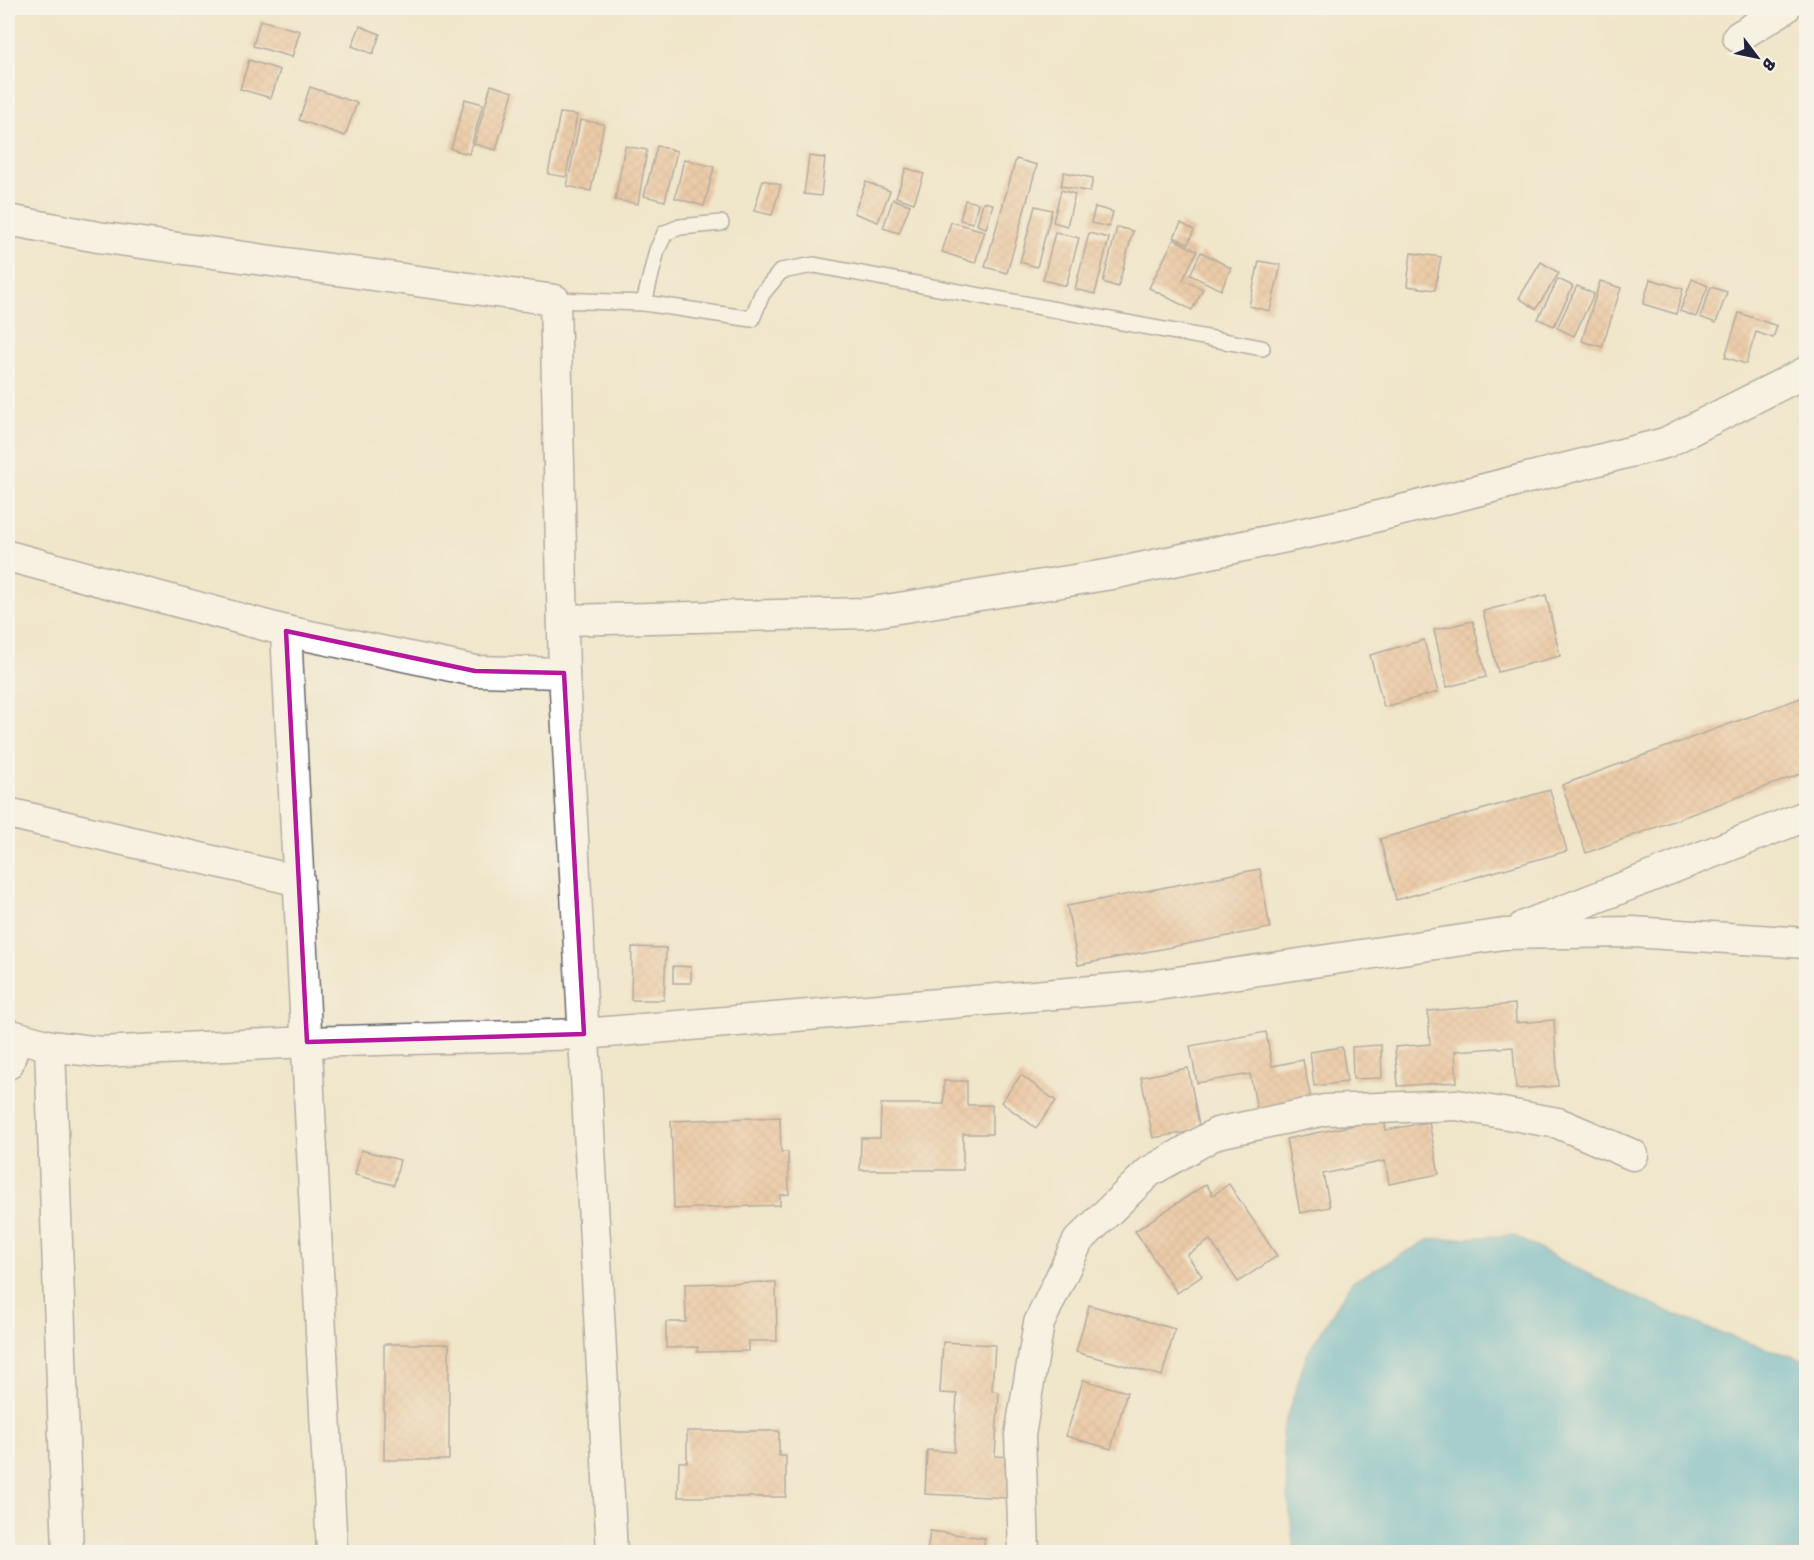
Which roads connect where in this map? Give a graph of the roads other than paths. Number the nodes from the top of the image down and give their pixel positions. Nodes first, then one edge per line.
1 (1785, 8) edge
2 (1738, 37) dead end
3 (8, 220) edge
4 (721, 223) dead end
5 (555, 300) junction
6 (644, 303) junction
7 (1262, 348) dead end
8 (1806, 372) edge
9 (8, 556) edge
10 (562, 620) junction
11 (286, 631) junction
12 (564, 673) junction
13 (8, 813) edge
14 (1806, 816) edge
15 (298, 881) junction
16 (1504, 934) junction
17 (1806, 942) edge
18 (584, 1034) junction
19 (307, 1042) junction
20 (10, 1045) edge
21 (50, 1046) junction
22 (1633, 1155) dead end
23 (68, 1552) edge
24 (332, 1552) edge
25 (612, 1552) edge
26 (1024, 1552) edge

1 - 2 street
3 - 5 street
4 - 6 lane
5 - 6 lane
5 - 10 street
6 - 7 lane
8 - 10 street
9 - 11 street
10 - 12 street
11 - 12 street
11 - 15 street
12 - 18 street
13 - 15 street
14 - 16 street
15 - 19 street
16 - 17 street
16 - 18 street
18 - 19 street
18 - 25 street
19 - 21 street
19 - 24 street
20 - 21 street
21 - 23 street
22 - 26 street

